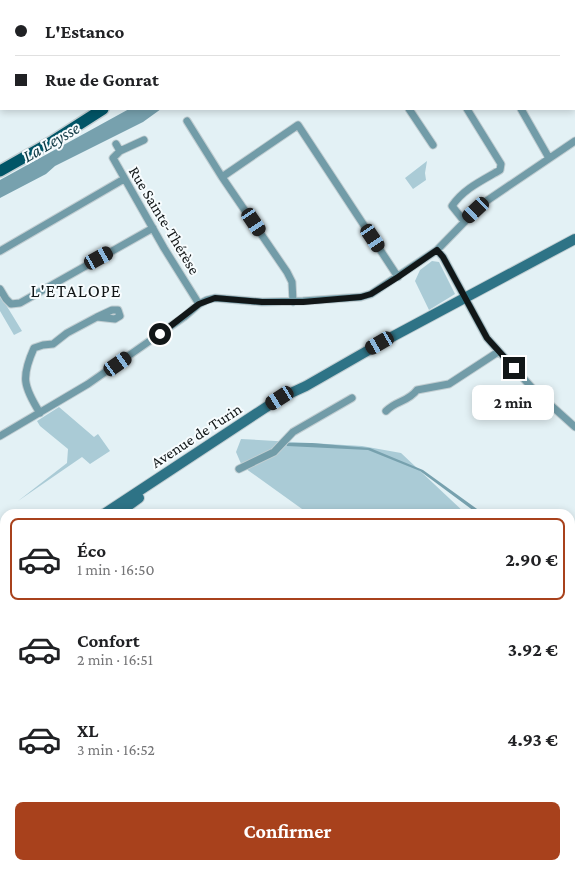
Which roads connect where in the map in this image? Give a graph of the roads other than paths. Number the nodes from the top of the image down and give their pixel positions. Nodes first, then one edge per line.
1 (101, 110) edge
2 (410, 110) edge
3 (468, 110) edge
4 (522, 110) edge
5 (186, 121) dead end
6 (144, 140) dead end
7 (575, 141) edge
8 (433, 145) dead end
9 (549, 158) junction
10 (0, 171) edge
11 (222, 177) junction
12 (124, 179) junction
13 (464, 221) junction
14 (153, 228) junction
15 (575, 239) edge
16 (437, 250) junction
17 (0, 251) edge
18 (398, 277) junction
19 (0, 289) edge
20 (465, 297) junction
21 (293, 302) junction
22 (199, 304) junction
23 (97, 317) dead end
24 (498, 352) junction
25 (306, 386) junction
26 (352, 398) dead end
27 (386, 410) dead end
28 (40, 413) junction
29 (575, 427) edge
30 (227, 433) junction
31 (0, 436) edge
32 (212, 450) junction
33 (239, 468) dead end
34 (112, 509) edge
35 (124, 509) edge

1 - 10 main road
2 - 8 street
3 - 13 street
4 - 9 street
5 - 11 street
6 - 12 street, Rue Sainte-Thérèse
7 - 9 street
9 - 13 street
11 - 18 street
11 - 21 street
12 - 14 street, Rue Sainte-Thérèse
12 - 17 street
13 - 16 street
14 - 19 street
14 - 22 street, Rue Sainte-Thérèse
15 - 20 main road, Avenue de Turin
16 - 18 street
16 - 20 street
18 - 21 street
20 - 24 street
20 - 25 main road, Avenue de Turin
21 - 22 street
22 - 28 street
23 - 28 street
24 - 27 street
24 - 29 street
25 - 30 main road, Avenue de Turin
25 - 32 main road, Avenue de Turin
26 - 33 street
28 - 31 street
30 - 32 main road
30 - 34 main road, Avenue de Turin
32 - 35 main road, Avenue de Turin

